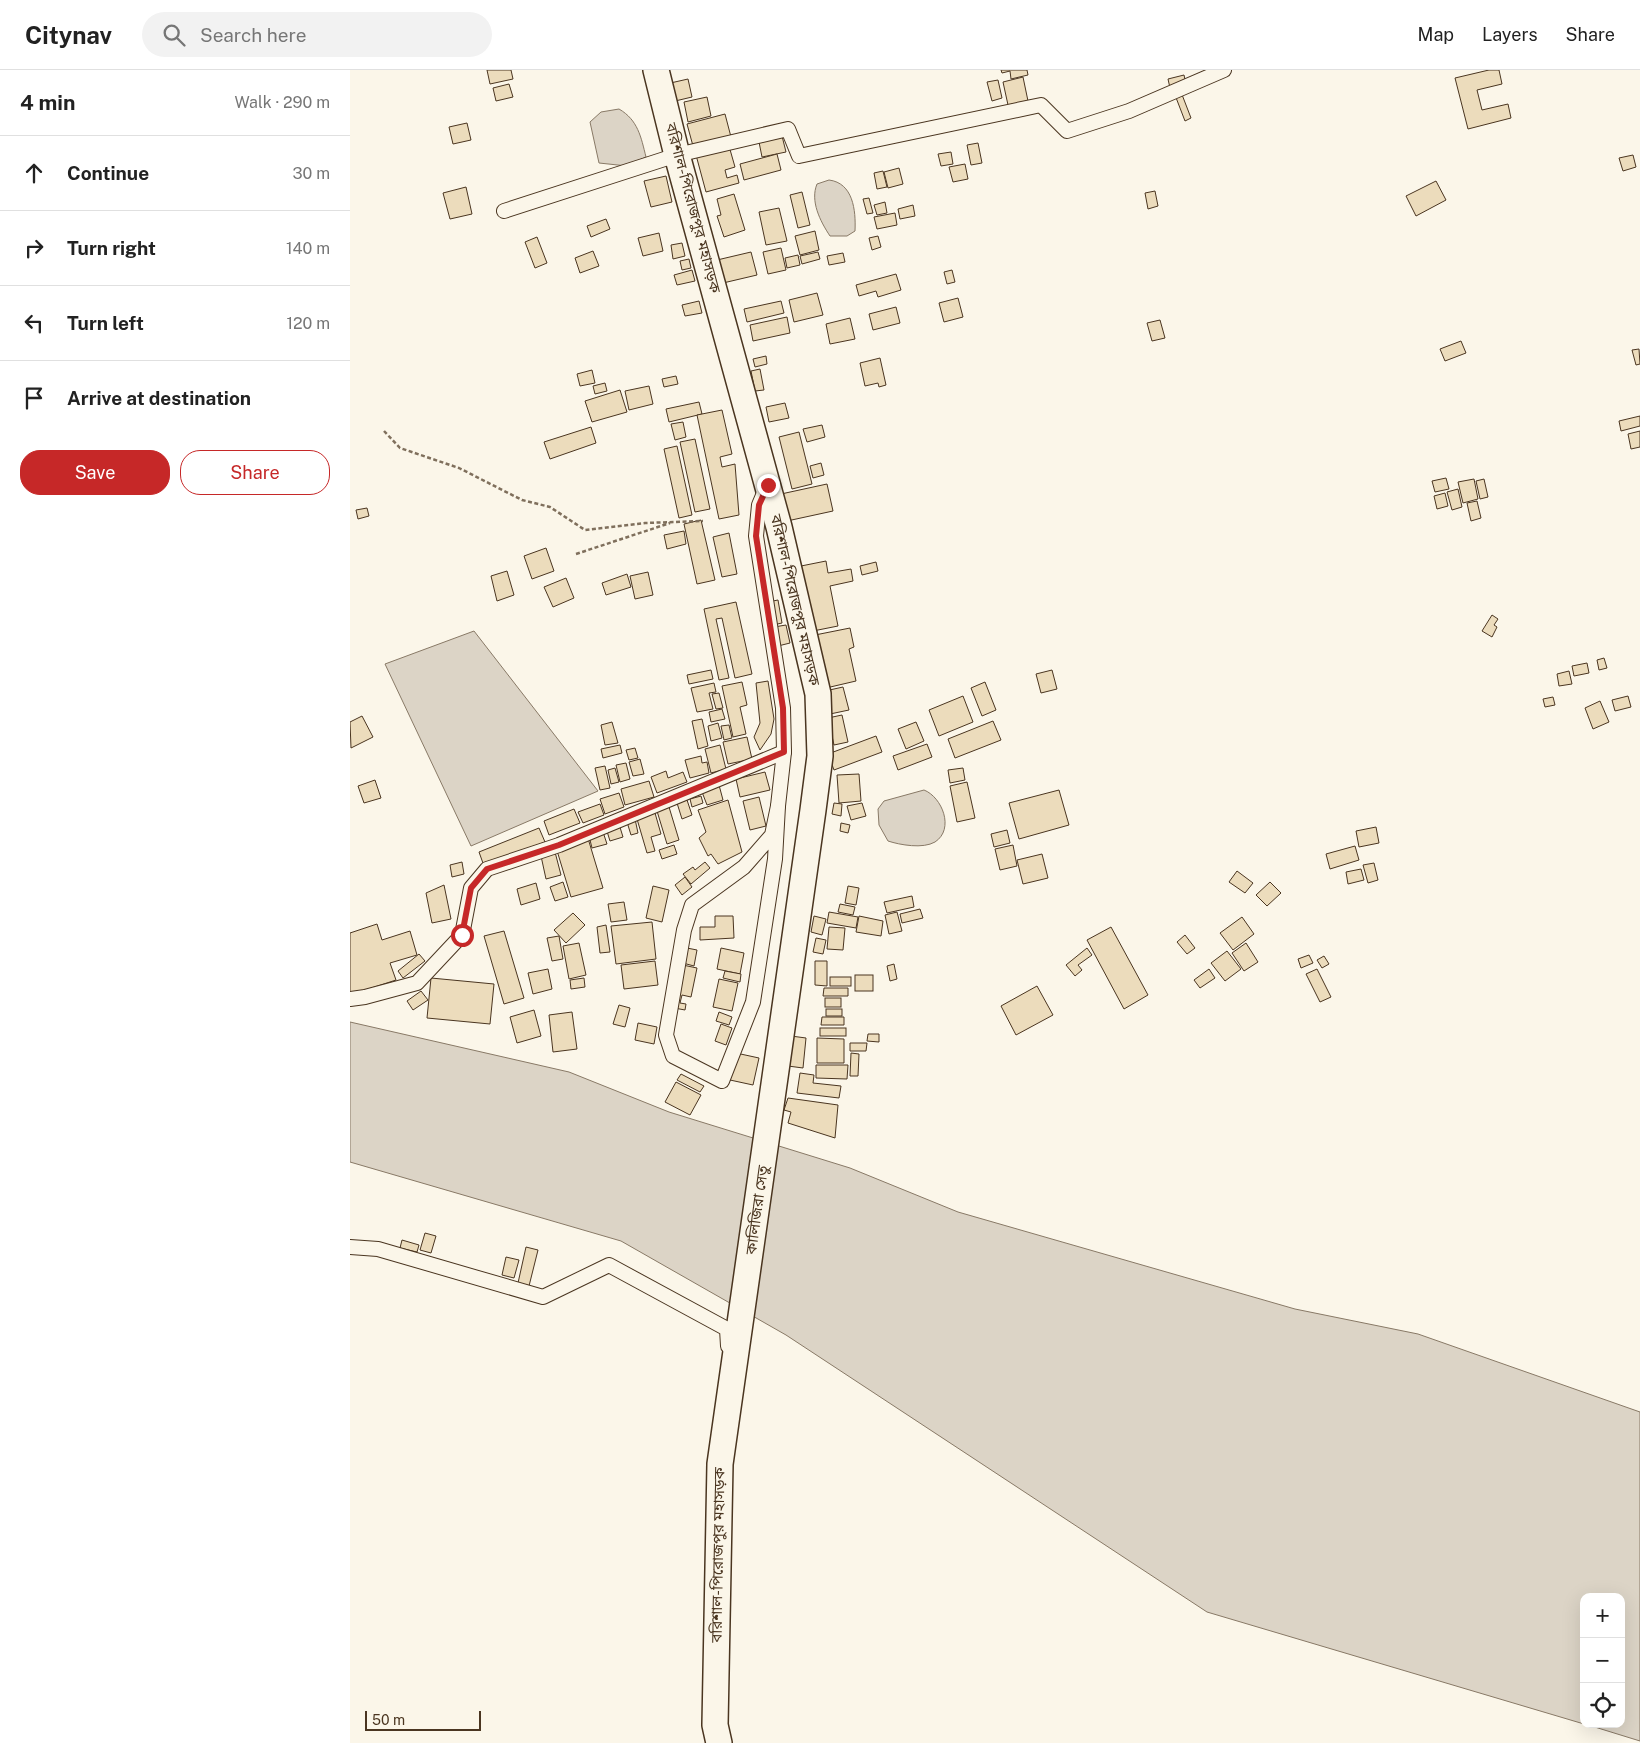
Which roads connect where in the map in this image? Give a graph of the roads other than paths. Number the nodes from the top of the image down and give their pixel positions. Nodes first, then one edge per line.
1 (656, 70) edge
2 (1224, 70) edge
3 (677, 154) junction
4 (504, 211) dead end
5 (768, 485) junction
6 (784, 752) junction
7 (778, 806) junction
8 (350, 999) edge
9 (780, 1052) joint
10 (350, 1247) edge
11 (733, 1379) junction
12 (719, 1743) edge

1 - 3 highway, বরিশাল-পিরোজপুর মহাসড়ক
2 - 3 street
3 - 4 street
3 - 5 highway, বরিশাল-পিরোজপুর মহাসড়ক
5 - 6 street
5 - 9 highway, বরিশাল-পিরোজপুর মহাসড়ক
6 - 7 street
6 - 8 street
7 - 7 street
9 - 11 highway, কালিজিরা সেতু
10 - 11 street
11 - 12 highway, বরিশাল-পিরোজপুর মহাসড়ক

